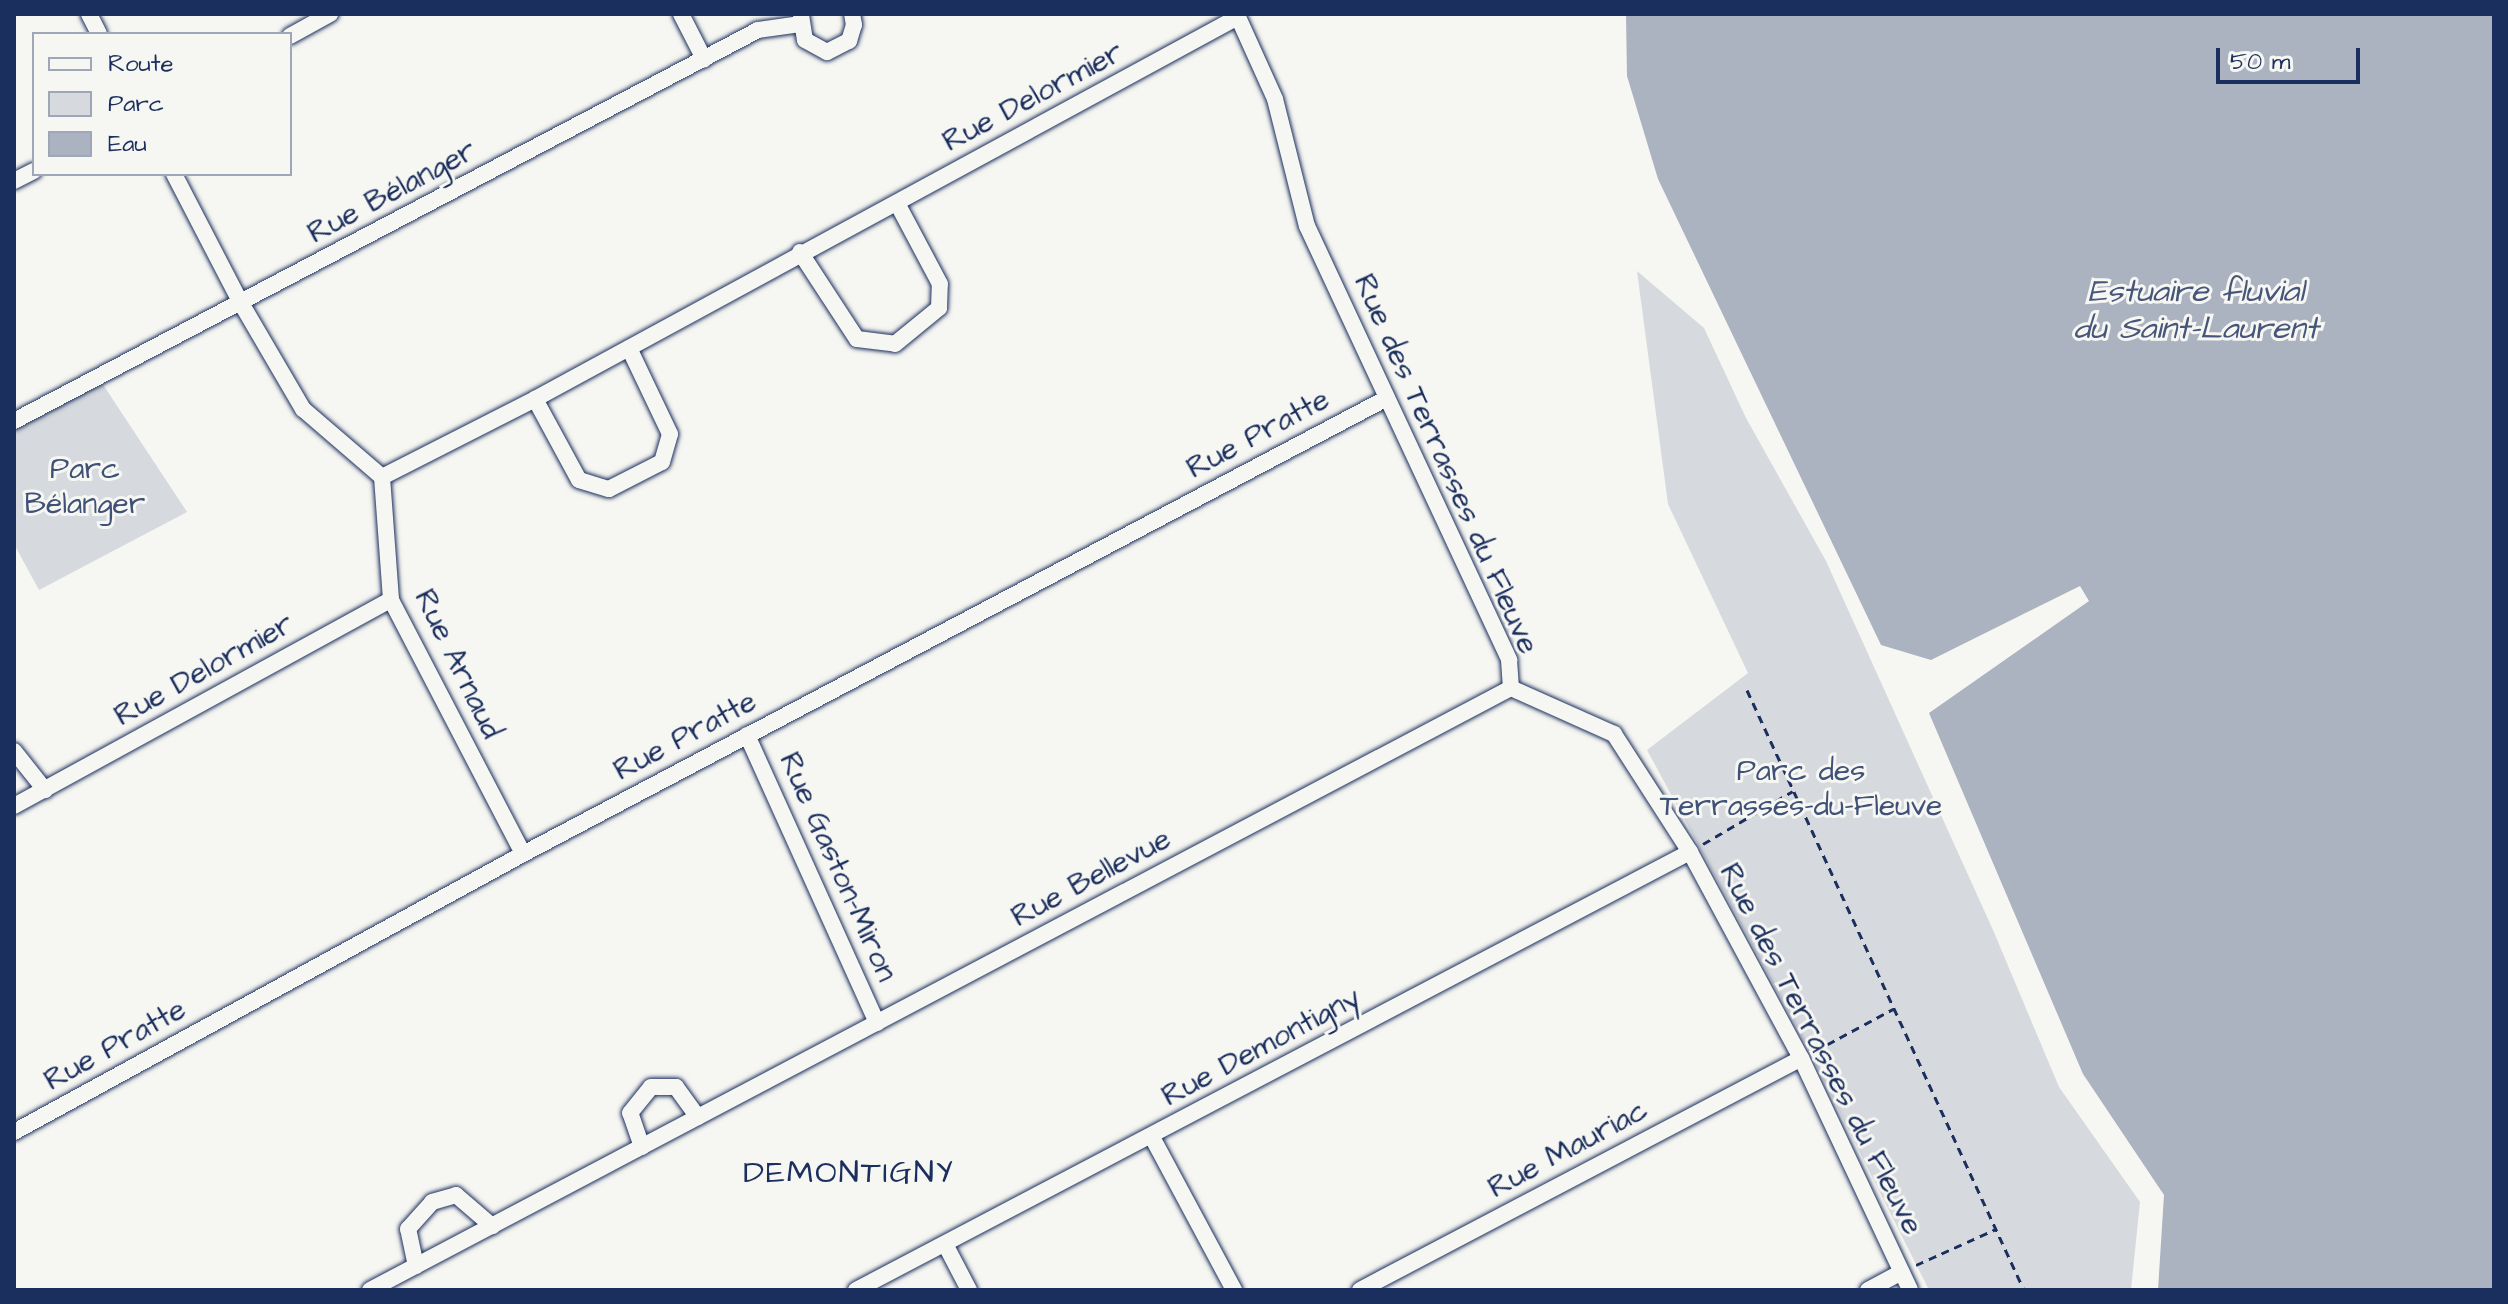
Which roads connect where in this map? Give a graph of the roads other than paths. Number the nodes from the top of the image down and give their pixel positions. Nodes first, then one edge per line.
1 (89, 14) edge
2 (330, 14) edge
3 (681, 14) edge
4 (852, 14) edge
5 (1238, 17) joint
6 (801, 19) edge
7 (98, 32) edge
8 (292, 35) edge
9 (704, 59) junction
10 (32, 172) edge
11 (175, 176) edge
12 (14, 181) edge
13 (897, 203) junction
14 (800, 252) junction
15 (241, 303) junction
16 (629, 348) junction
17 (1387, 398) junction
18 (535, 399) junction
19 (14, 421) edge
20 (382, 477) junction
21 (391, 600) junction
22 (1511, 688) junction
23 (747, 735) junction
24 (14, 751) edge
25 (45, 790) junction
26 (14, 806) edge
27 (1690, 852) junction
28 (523, 854) junction
29 (877, 1023) junction
30 (1801, 1058) junction
31 (698, 1117) junction
32 (14, 1132) edge
33 (1152, 1137) junction
34 (642, 1147) junction
35 (492, 1226) junction
36 (945, 1244) junction
37 (416, 1266) junction
38 (1902, 1272) junction
39 (370, 1290) edge
40 (856, 1290) edge
41 (969, 1290) edge
42 (1234, 1290) edge
43 (1360, 1290) edge
44 (1868, 1290) edge
45 (1910, 1290) edge

1 - 7 street
2 - 8 street
3 - 9 street
4 - 6 street, Rue Bélanger
5 - 13 street, Rue Delormier
5 - 17 street, Rue des Terrasses du Fleuve
6 - 9 street, Rue Bélanger
9 - 15 street, Rue Bélanger
10 - 12 street
11 - 15 street
13 - 14 street, Rue Delormier
13 - 14 street
14 - 16 street, Rue Delormier
15 - 19 street, Rue Bélanger
15 - 20 street
16 - 18 street, Rue Delormier
16 - 18 street
17 - 22 street, Rue des Terrasses du Fleuve
17 - 23 street, Rue Pratte
18 - 20 street, Rue Delormier
20 - 21 street, Rue Arnaud
21 - 25 street, Rue Delormier
21 - 28 street, Rue Arnaud
22 - 27 street, Rue des Terrasses du Fleuve
22 - 29 street, Rue Bellevue
23 - 28 street, Rue Pratte
23 - 29 street, Rue Gaston-Miron
24 - 25 street
25 - 26 street, Rue Delormier
27 - 30 street, Rue des Terrasses du Fleuve
27 - 33 street, Rue Demontigny
28 - 32 street, Rue Pratte
29 - 31 street, Rue Bellevue
30 - 38 street, Rue des Terrasses du Fleuve
30 - 43 street, Rue Mauriac
31 - 34 street, Rue Bellevue
31 - 34 street
33 - 36 street, Rue Demontigny
33 - 42 street
34 - 35 street, Rue Bellevue
35 - 37 street, Rue Bellevue
35 - 37 street
36 - 40 street, Rue Demontigny
36 - 41 street
37 - 39 street, Rue Bellevue
38 - 44 street
38 - 45 street, Rue des Terrasses du Fleuve

